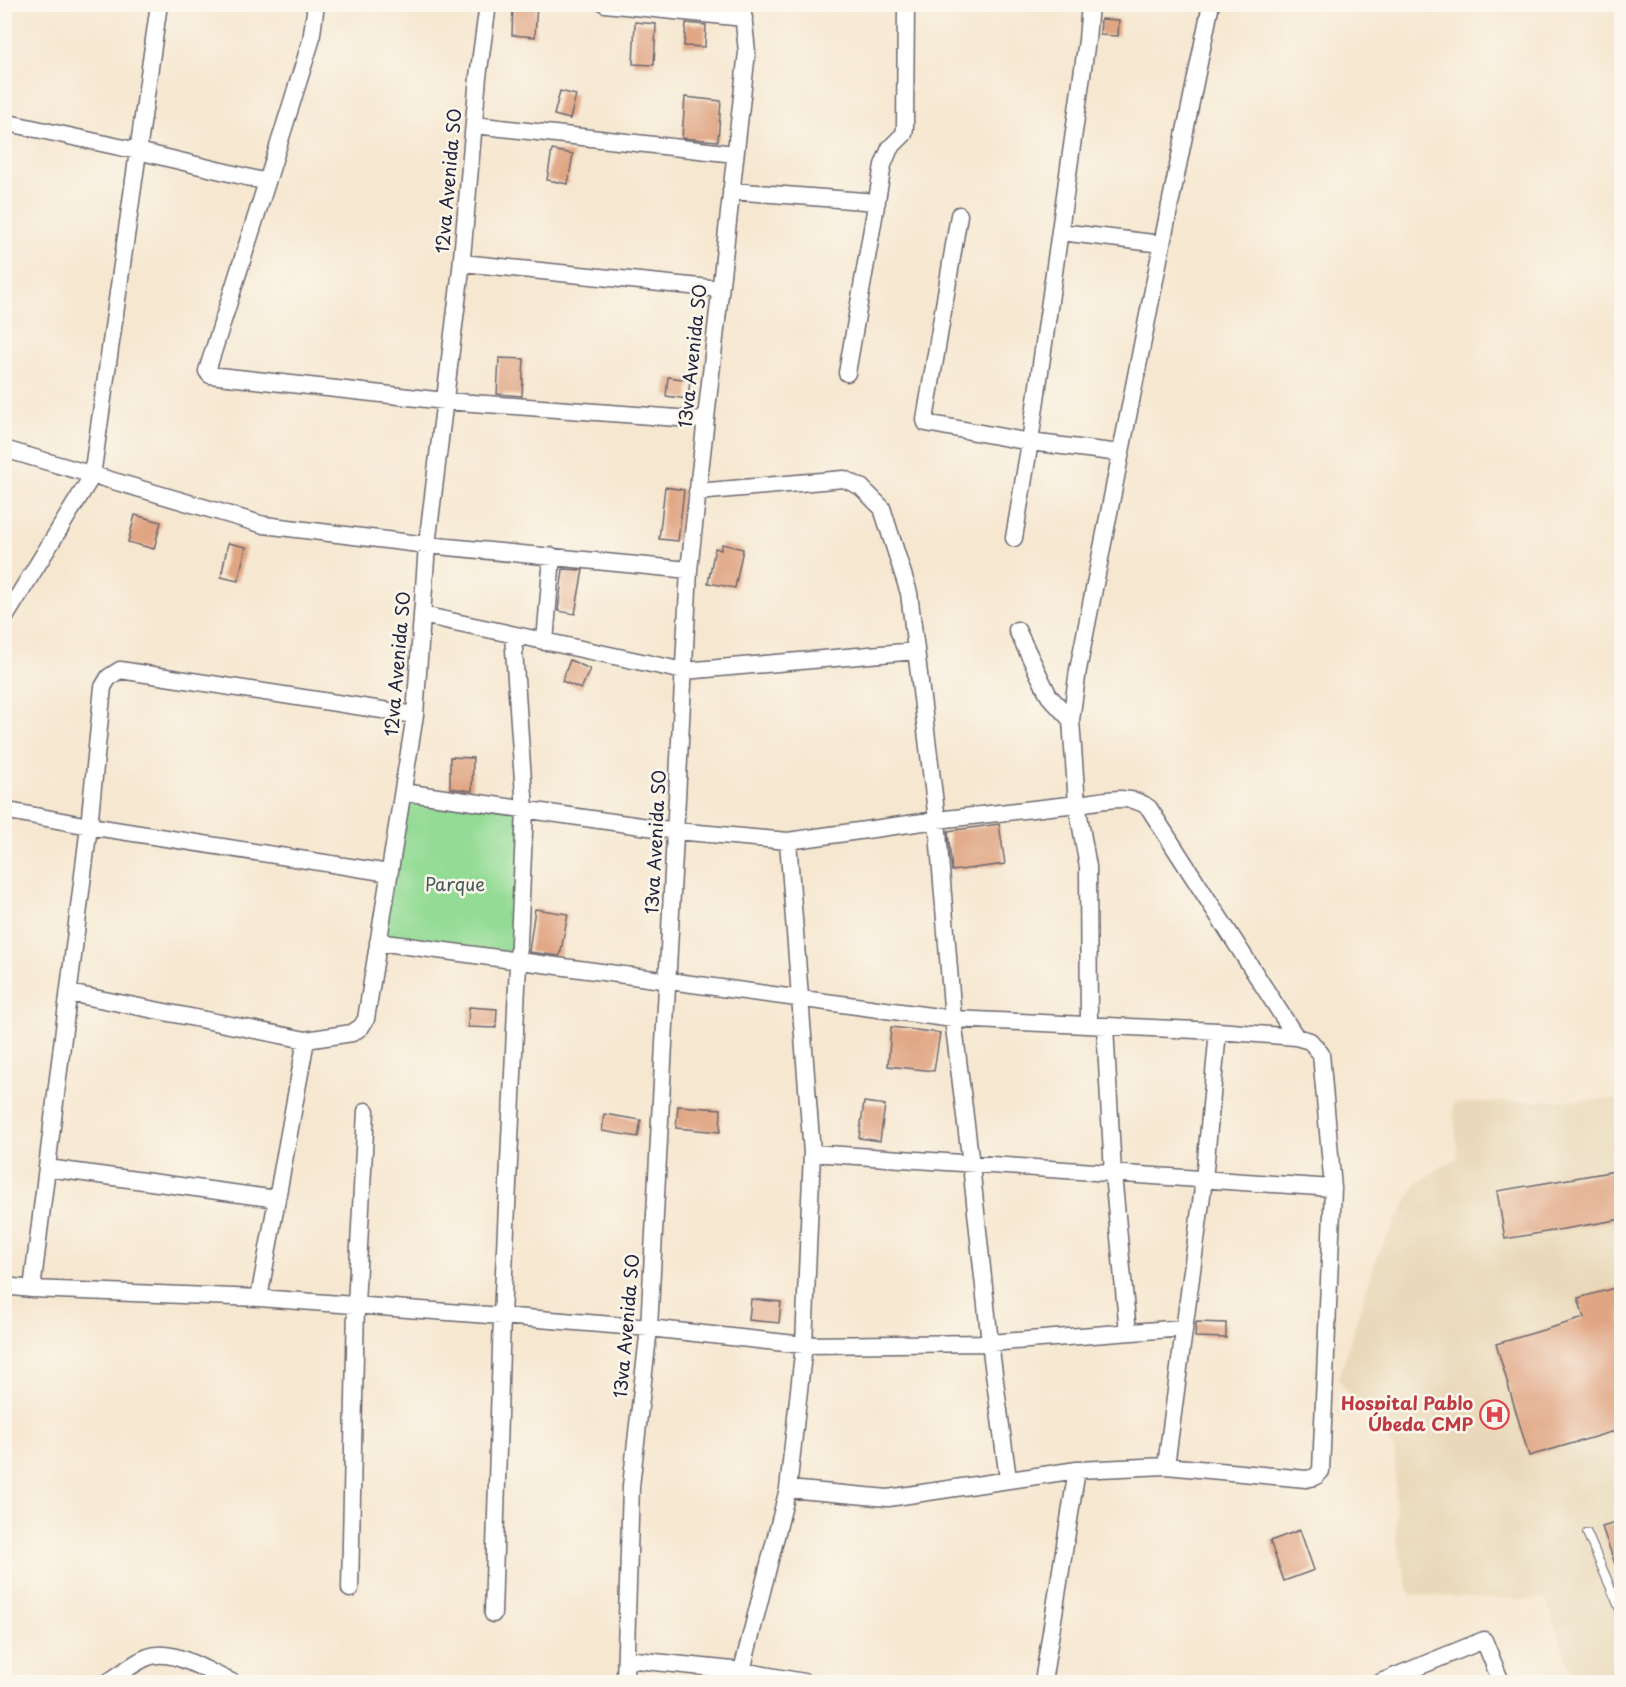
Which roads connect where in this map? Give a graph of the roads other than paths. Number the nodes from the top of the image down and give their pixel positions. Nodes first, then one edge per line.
1 (159, 4) edge
2 (316, 4) edge
3 (488, 4) edge
4 (605, 4) edge
5 (906, 4) edge
6 (1090, 4) edge
7 (1211, 4) edge
8 (743, 11) edge
9 (4, 122) edge
10 (474, 124) junction
11 (138, 151) junction
12 (735, 154) junction
13 (267, 183) junction
14 (731, 192) junction
15 (877, 202) junction
16 (959, 215) dead end
17 (1060, 232) junction
18 (1161, 244) junction
19 (462, 263) junction
20 (720, 290) junction
21 (848, 373) dead end
22 (445, 401) junction
23 (705, 420) junction
24 (1030, 442) junction
25 (4, 449) edge
26 (1120, 453) junction
27 (92, 476) junction
28 (697, 492) junction
29 (1014, 538) dead end
30 (428, 545) junction
31 (552, 556) junction
32 (689, 570) junction
33 (423, 615) junction
34 (4, 619) edge
35 (1017, 630) dead end
36 (513, 635) junction
37 (545, 642) junction
38 (916, 651) junction
39 (684, 671) junction
40 (415, 715) junction
41 (1071, 720) junction
42 (403, 792) junction
43 (1077, 804) junction
44 (525, 810) junction
45 (14, 812) dead end
46 (937, 820) junction
47 (89, 826) junction
48 (676, 831) junction
49 (788, 841) junction
50 (389, 873) junction
51 (378, 942) junction
52 (517, 961) junction
53 (668, 981) junction
54 (69, 993) junction
55 (799, 998) junction
56 (953, 1019) junction
57 (1097, 1025) junction
58 (1218, 1031) junction
59 (1296, 1037) junction
60 (306, 1040) junction
61 (366, 1111) dead end
62 (812, 1153) junction
63 (971, 1164) junction
64 (47, 1168) junction
65 (1113, 1174) junction
66 (1204, 1180) junction
67 (1333, 1188) junction
68 (277, 1199) junction
69 (4, 1286) edge
70 (32, 1289) junction
71 (259, 1298) junction
72 (356, 1305) junction
73 (502, 1316) junction
74 (649, 1328) junction
75 (1184, 1328) junction
76 (1128, 1332) junction
77 (990, 1343) junction
78 (804, 1345) junction
79 (1166, 1466) junction
80 (1077, 1470) junction
81 (1008, 1479) junction
82 (788, 1489) junction
83 (1587, 1533) dead end
84 (350, 1589) dead end
85 (493, 1614) dead end
86 (1622, 1614) edge
87 (626, 1659) junction
88 (741, 1677) edge
89 (211, 1678) edge
90 (108, 1683) edge
91 (232, 1683) edge
92 (625, 1683) edge
93 (804, 1683) edge
94 (1042, 1683) edge
95 (1381, 1683) edge
96 (1501, 1683) edge

1 - 11 street
2 - 13 street
3 - 10 street, 12va Avenida SO
4 - 8 street
5 - 15 street
6 - 17 street
7 - 18 street
8 - 12 street, 13va Avenida SO
9 - 11 street
10 - 12 street
10 - 19 street, 12va Avenida SO
11 - 13 street
11 - 27 street
12 - 14 street, 13va Avenida SO
13 - 22 street
14 - 15 street
14 - 20 street, 13va Avenida SO
15 - 21 street
16 - 24 street
17 - 18 street
17 - 24 street
18 - 26 street
19 - 20 street
19 - 22 street, 12va Avenida SO
20 - 23 street, 13va Avenida SO
22 - 23 street
22 - 30 street, 12va Avenida SO
23 - 28 street, 13va Avenida SO
24 - 26 street
24 - 29 street
25 - 27 street
26 - 41 street
27 - 30 street
27 - 34 street
28 - 32 street, 13va Avenida SO
28 - 38 street
30 - 31 street
30 - 33 street, 12va Avenida SO
31 - 32 street
31 - 37 street
32 - 39 street, 13va Avenida SO
33 - 36 street
33 - 40 street, 12va Avenida SO
35 - 41 street
36 - 37 street
36 - 44 street
37 - 39 street
38 - 39 street
38 - 46 street
39 - 48 street, 13va Avenida SO
40 - 42 street, 12va Avenida SO
40 - 47 street
41 - 43 street
42 - 44 street
42 - 50 street, 12va Avenida SO
43 - 46 street
43 - 57 street
43 - 59 street
44 - 48 street
44 - 52 street
45 - 47 street
46 - 49 street
46 - 56 street
47 - 50 street
47 - 54 street
48 - 49 street
48 - 53 street, 13va Avenida SO
49 - 55 street
50 - 51 street, 12va Avenida SO
51 - 52 street
51 - 60 street, 12va Avenida SO
52 - 53 street
52 - 73 street
53 - 55 street
53 - 74 street, 13va Avenida SO
54 - 60 street, 12va Avenida SO
54 - 64 street
55 - 56 street
55 - 62 street
56 - 57 street
56 - 63 street
57 - 58 street
57 - 65 street
58 - 59 street
58 - 66 street
59 - 67 street
60 - 68 street
61 - 72 street
62 - 63 street
62 - 78 street
63 - 65 street
63 - 77 street
64 - 68 street
64 - 70 street
65 - 66 street
65 - 76 street
66 - 67 street
66 - 75 street
67 - 79 street
68 - 71 street
69 - 70 street
70 - 71 street
71 - 72 street
72 - 73 street
72 - 84 street
73 - 74 street
73 - 85 street
74 - 78 street
74 - 87 street, 13va Avenida SO
75 - 76 street
75 - 79 street
76 - 77 street
77 - 78 street
77 - 81 street
78 - 82 street
79 - 80 street
80 - 81 street
80 - 94 street
81 - 82 street
82 - 88 street
83 - 86 lane
87 - 88 street
87 - 92 street, 13va Avenida SO
88 - 93 street
89 - 90 street
89 - 91 street
95 - 96 street

